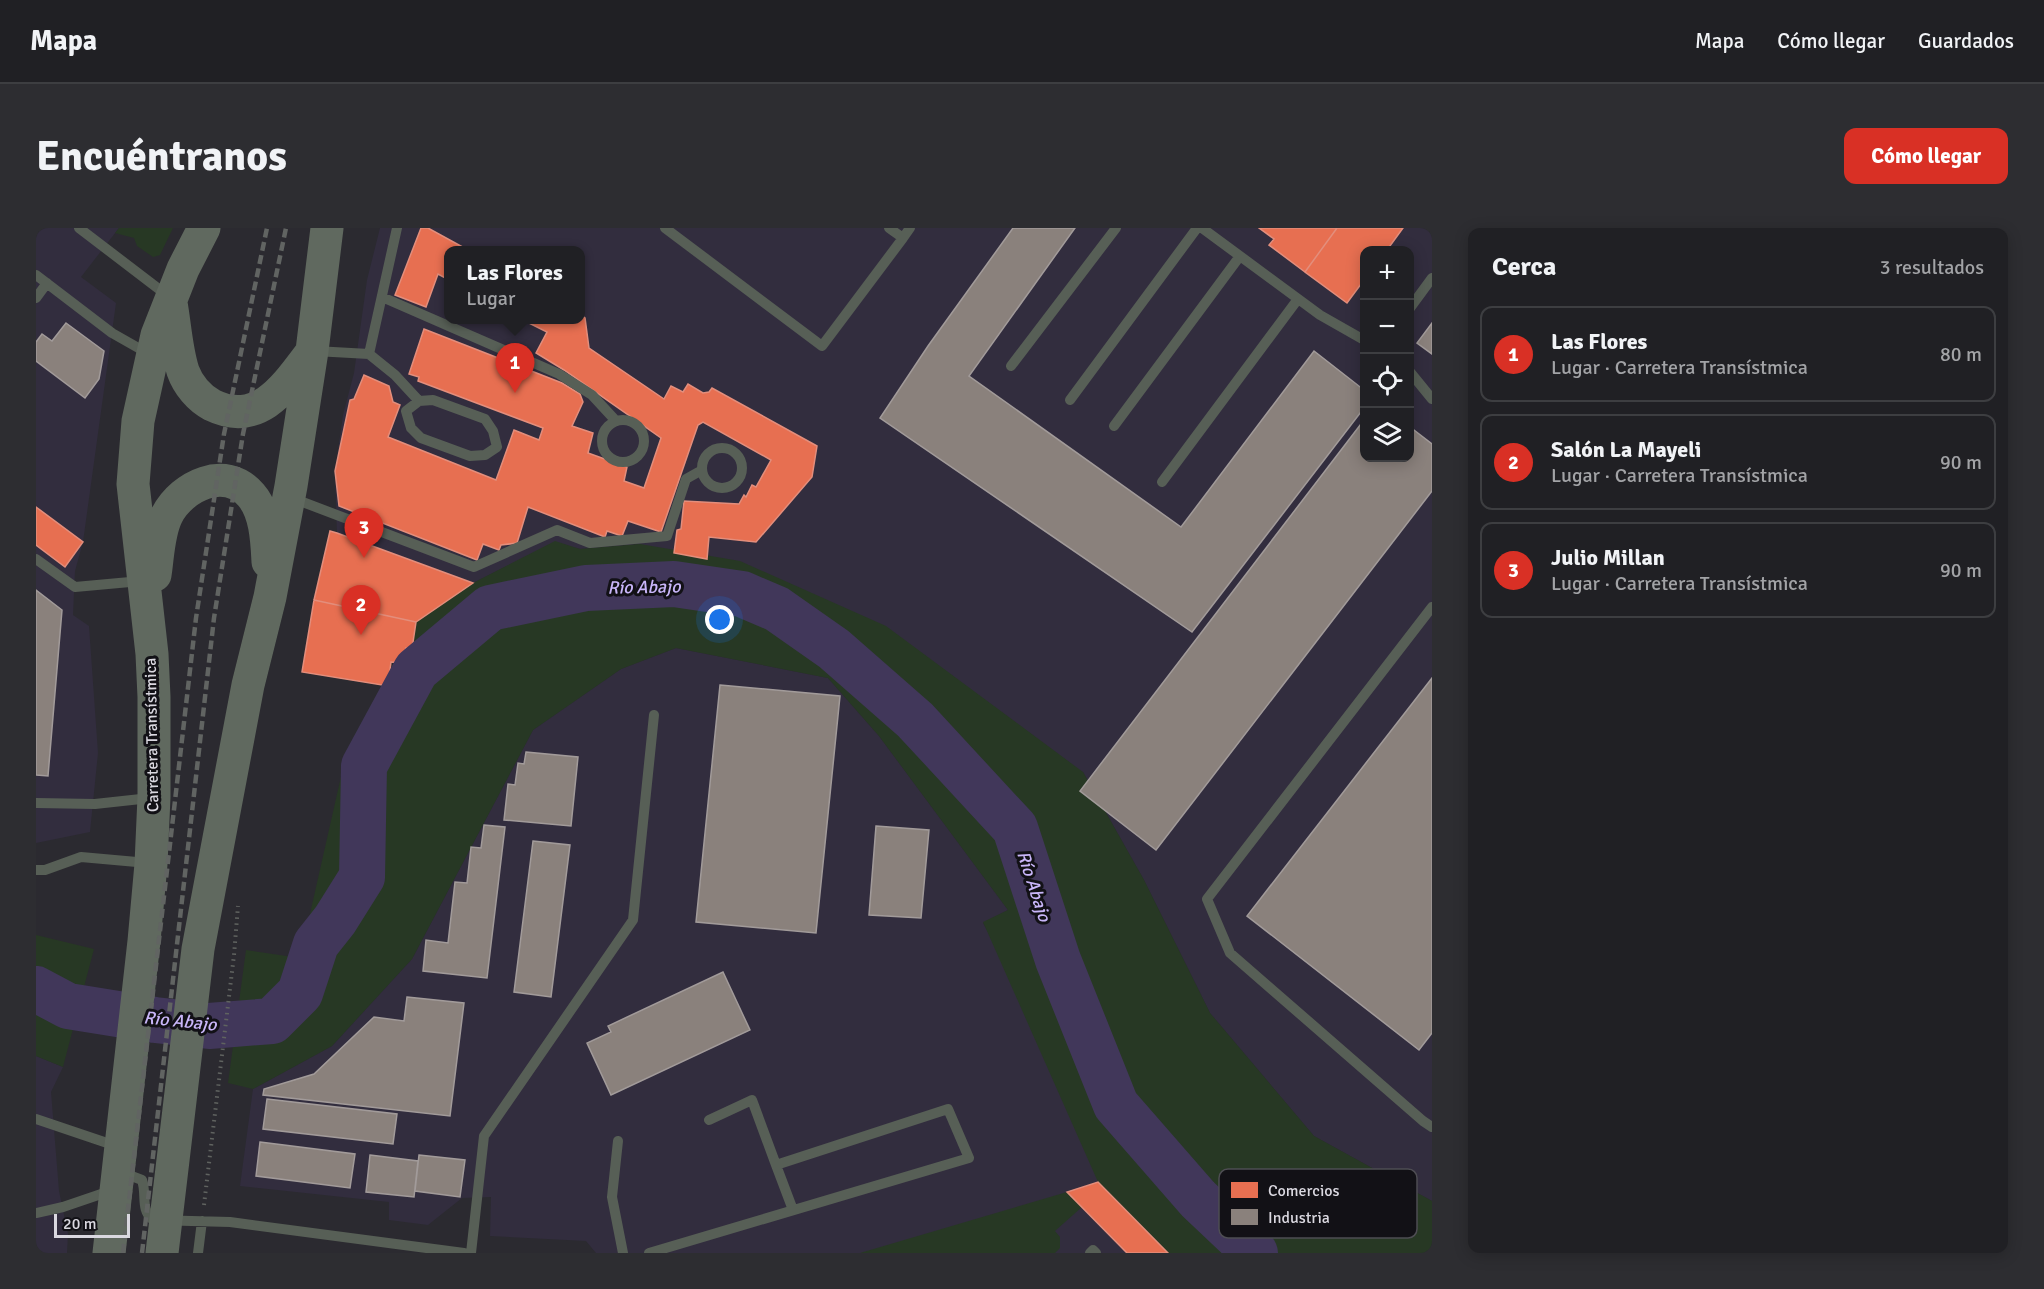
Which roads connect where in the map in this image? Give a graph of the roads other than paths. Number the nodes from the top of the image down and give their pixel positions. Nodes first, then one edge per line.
1 (79, 228) edge
2 (204, 228) edge
3 (327, 228) edge
4 (397, 228) edge
5 (665, 228) edge
6 (889, 228) edge
7 (910, 228) edge
8 (1116, 228) edge
9 (1197, 228) edge
10 (1202, 228) edge
11 (94, 233) edge
12 (903, 238) junction
13 (1240, 256) junction
14 (36, 275) edge
15 (1432, 278) edge
16 (47, 283) junction
17 (36, 297) edge
18 (382, 297) junction
19 (171, 298) junction
20 (1298, 299) junction
21 (1414, 303) edge
22 (444, 324) edge
23 (444, 324) edge
24 (1360, 337) edge
25 (312, 351) junction
26 (369, 354) junction
27 (152, 355) junction
28 (1011, 366) dead end
29 (1414, 377) edge
30 (1432, 399) edge
31 (1070, 400) dead end
32 (419, 401) junction
33 (616, 421) junction
34 (1114, 426) dead end
35 (702, 470) dead end
36 (1162, 482) dead end
37 (289, 496) junction
38 (36, 559) edge
39 (144, 580) junction
40 (270, 597) junction
41 (1432, 607) edge
42 (148, 618) junction
43 (654, 715) dead end
44 (154, 797) junction
45 (36, 803) edge
46 (151, 864) junction
47 (36, 870) edge
48 (36, 1119) edge
49 (709, 1120) dead end
50 (1432, 1127) edge
51 (618, 1141) dead end
52 (776, 1165) junction
53 (119, 1169) junction
54 (794, 1210) junction
55 (36, 1213) edge
56 (166, 1220) junction
57 (202, 1221) junction
58 (109, 1253) edge
59 (163, 1253) edge
60 (198, 1253) edge
61 (464, 1253) edge
62 (471, 1253) edge
63 (623, 1253) edge
64 (649, 1253) edge
65 (1090, 1253) edge
66 (1096, 1253) edge

1 - 11 lane
2 - 19 main road, Carretera Transístmica
3 - 25 main road
4 - 18 lane
5 - 12 lane
6 - 12 lane
7 - 12 lane
8 - 28 lane
9 - 31 lane
10 - 13 lane
11 - 19 lane
13 - 20 lane
13 - 34 lane
14 - 16 lane
15 - 21 lane
16 - 17 lane
16 - 27 lane
18 - 22 lane
18 - 26 lane
19 - 25 main road
19 - 27 main road, Carretera Transístmica
20 - 24 lane
20 - 36 lane
23 - 33 lane
25 - 26 lane
25 - 37 main road
26 - 32 lane
27 - 39 main road, Carretera Transístmica
29 - 30 lane
32 - 32 lane
33 - 33 lane
35 - 37 lane
37 - 40 main road
38 - 39 lane
39 - 42 main road, Carretera Transístmica
40 - 42 main road
40 - 56 main road
41 - 50 lane
42 - 44 main road, Carretera Transístmica
43 - 62 lane
44 - 45 lane
44 - 46 main road, Carretera Transístmica
46 - 47 lane
46 - 53 main road, Carretera Transístmica
48 - 53 lane
49 - 52 lane
51 - 63 lane
52 - 54 lane
52 - 54 lane
53 - 55 lane
53 - 56 lane
53 - 58 main road, Carretera Transístmica
54 - 64 lane
56 - 57 lane
56 - 59 main road
57 - 60 lane
57 - 61 lane
65 - 66 lane

